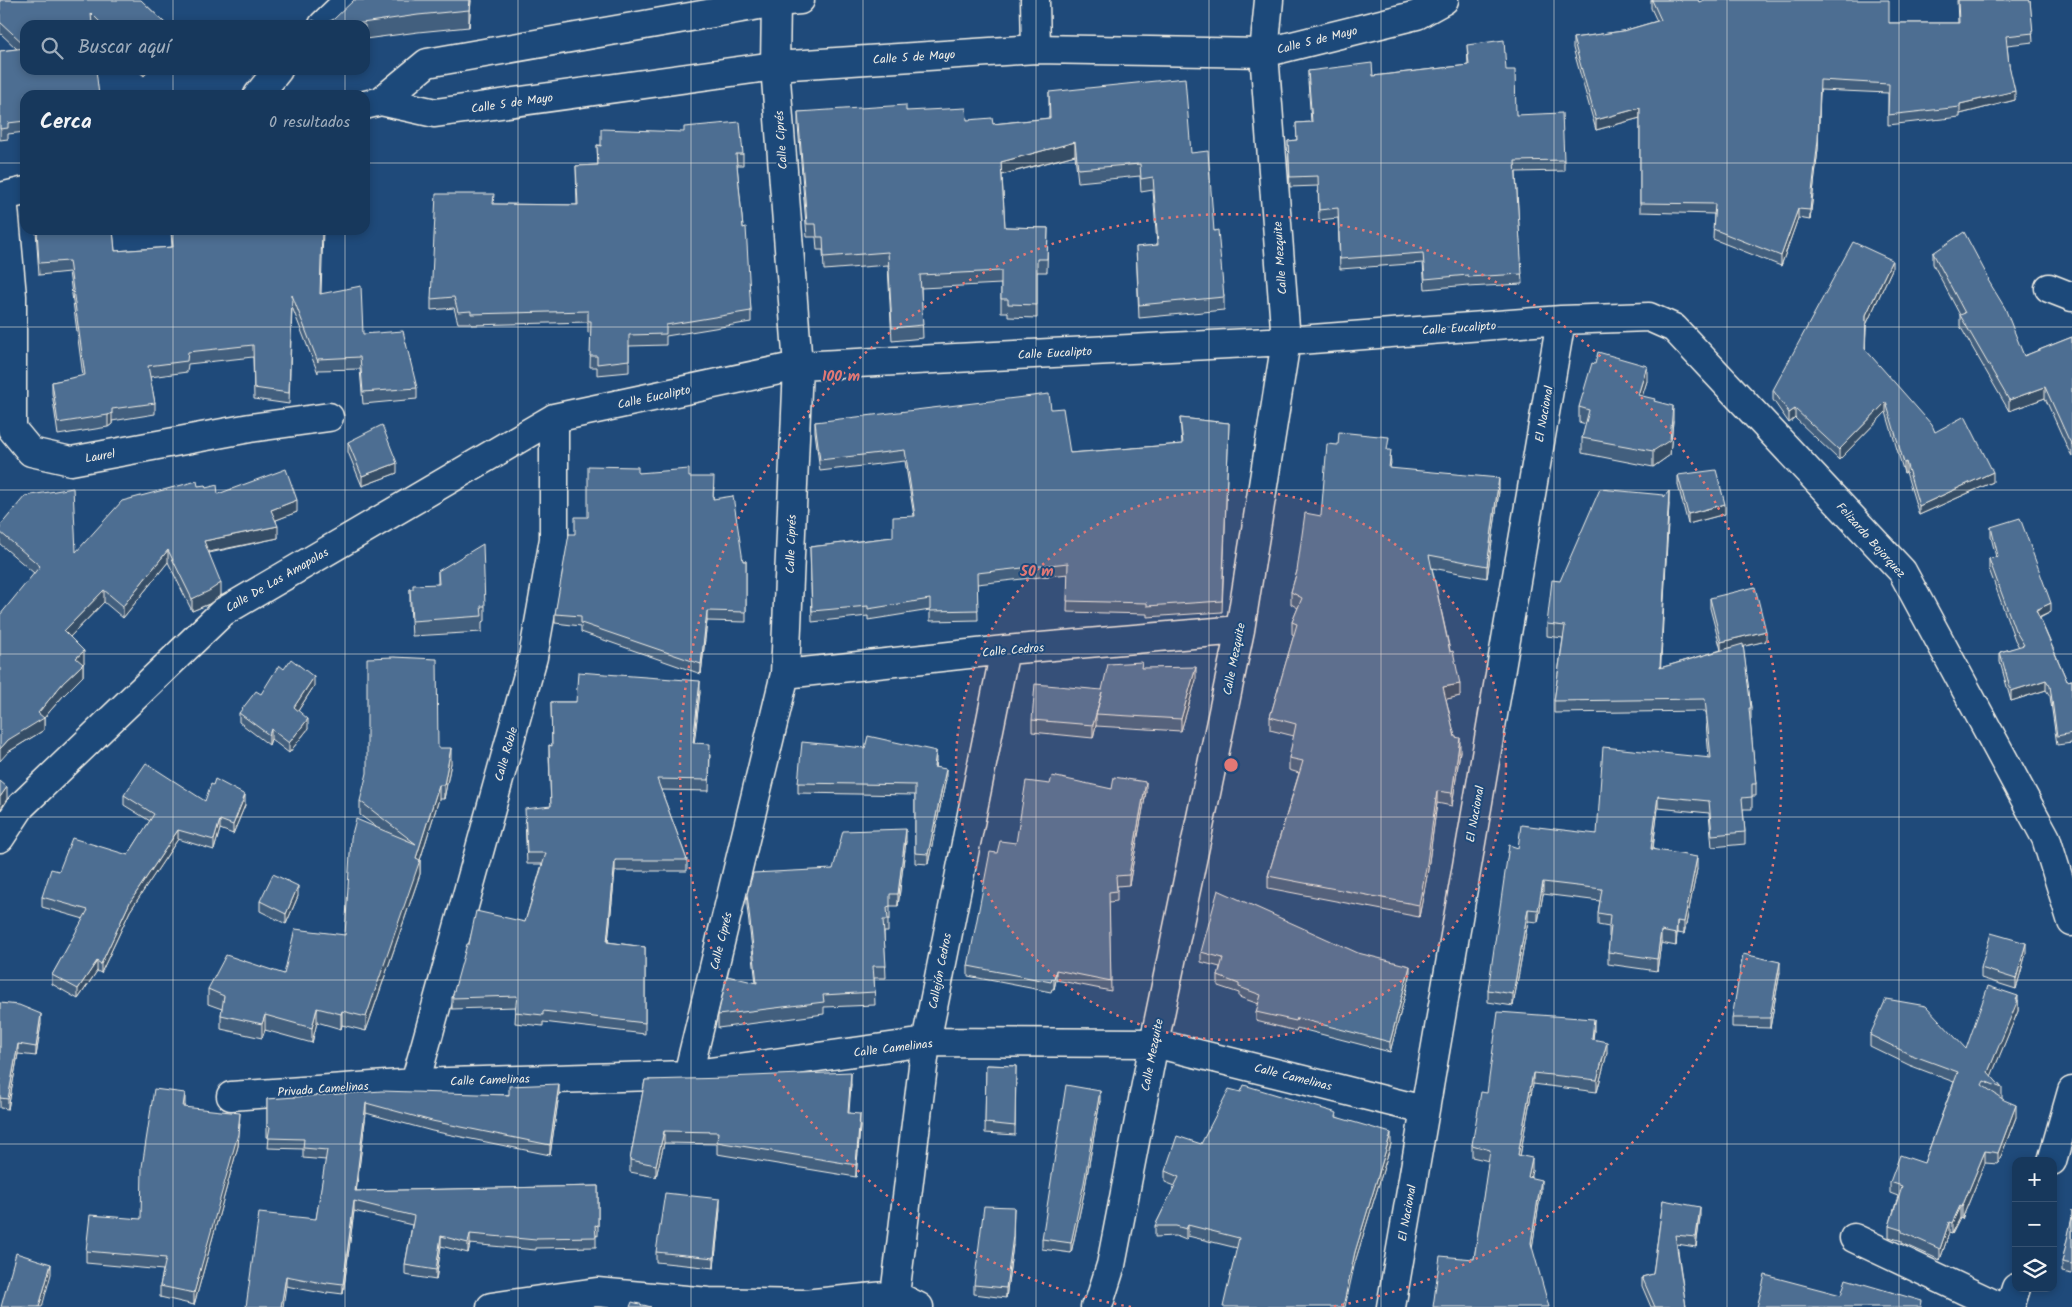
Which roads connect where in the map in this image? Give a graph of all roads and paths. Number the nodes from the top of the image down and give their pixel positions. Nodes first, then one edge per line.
1 (349, 0) edge
2 (1035, 0) edge
3 (1269, 0) edge
4 (1444, 0) edge
5 (788, 1) edge
6 (1419, 7) edge
7 (328, 20) edge
8 (1036, 49) junction
9 (1264, 53) junction
10 (775, 66) junction
11 (274, 75) edge
12 (262, 90) edge
13 (373, 103) edge
14 (9, 195) edge
15 (12, 296) junction
16 (1560, 320) junction
17 (0, 324) edge
18 (1286, 341) junction
19 (798, 366) junction
20 (329, 417) dead end
21 (554, 418) junction
22 (1240, 630) junction
23 (1005, 650) junction
24 (785, 674) junction
25 (0, 838) edge
26 (2072, 922) edge
27 (926, 1042) junction
28 (1154, 1043) junction
29 (688, 1075) junction
30 (415, 1083) junction
31 (2072, 1091) edge
32 (231, 1096) dead end
33 (1424, 1110) junction
34 (2053, 1157) edge
35 (1854, 1238) dead end
36 (2015, 1292) edge
37 (895, 1295) junction
38 (491, 1307) edge
39 (920, 1307) edge
40 (1095, 1307) edge
41 (1391, 1307) edge
42 (2000, 1307) edge
43 (2010, 1307) edge

1 - 7 street
2 - 8 street
3 - 9 street, Calle Mezquite
4 - 6 street, Calle 5 de Mayo
5 - 10 street, Calle Ciprés
5 - 13 street, Calle 5 de Mayo
6 - 9 street, Calle 5 de Mayo
8 - 9 street, Calle 5 de Mayo
8 - 10 street, Calle 5 de Mayo
9 - 18 street, Calle Mezquite
10 - 13 street, Calle 5 de Mayo
10 - 19 street, Calle Ciprés
11 - 12 street
14 - 15 street, Laurel
15 - 17 street
15 - 20 street, Laurel
16 - 18 street, Calle Eucalipto
16 - 26 street, Felizardo Bojorquez
16 - 33 street, El Nacional
18 - 19 street, Calle Eucalipto
18 - 22 street, Calle Mezquite
19 - 21 street, Calle Eucalipto
19 - 24 street, Calle Ciprés
21 - 25 street, Calle De Las Amapolas
21 - 30 street, Calle Roble
22 - 23 street, Calle Cedros
22 - 28 street, Calle Mezquite
23 - 24 street, Calle Cedros
23 - 27 street, Callejón Cedros
24 - 29 street, Calle Ciprés
27 - 28 street, Calle Camelinas
27 - 29 street, Calle Camelinas
27 - 37 street, Callejón Cedros
28 - 33 street, Calle Camelinas
28 - 40 street, Calle Mezquite
29 - 30 street, Calle Camelinas
30 - 32 street, Privada Camelinas
31 - 34 street
33 - 41 street, El Nacional
35 - 42 street
36 - 43 street
37 - 38 street
37 - 39 street

